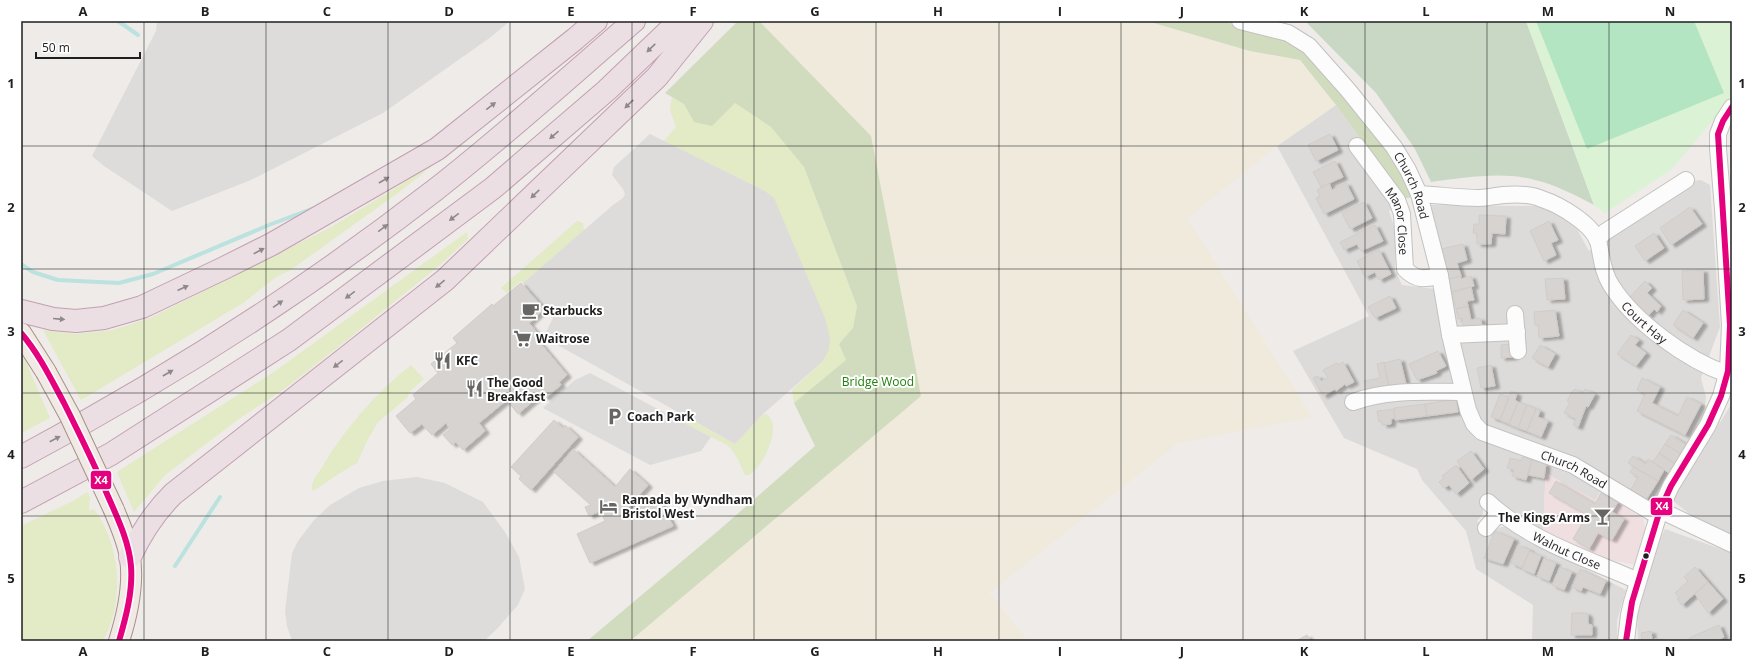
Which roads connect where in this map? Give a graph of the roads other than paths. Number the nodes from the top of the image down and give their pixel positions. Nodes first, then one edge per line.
1 (596, 21) edge
2 (634, 21) edge
3 (679, 21) edge
4 (702, 21) edge
5 (1240, 21) edge
6 (1292, 27) edge
7 (1732, 107) edge
8 (1357, 153) dead end
9 (1686, 180) dead end
10 (1419, 194) junction
11 (1728, 210) edge
12 (1597, 239) junction
13 (1440, 276) junction
14 (21, 311) edge
15 (1515, 314) dead end
16 (1517, 332) junction
17 (21, 333) edge
18 (1450, 335) junction
19 (1518, 351) dead end
20 (1727, 374) junction
21 (1463, 392) junction
22 (1354, 402) dead end
23 (21, 457) edge
24 (21, 502) edge
25 (1659, 513) junction
26 (1486, 528) dead end
27 (1732, 544) edge
28 (130, 557) junction
29 (1638, 581) junction
30 (119, 641) edge
31 (1626, 641) edge

14 -> 1 highway
23 -> 2 highway
3 -> 24 highway
4 -> 28 highway
5 - 6 street, Church Road
6 - 10 street, Church Road
7 - 11 street
8 - 13 street, Manor Close
9 - 12 street
10 - 12 street, Court Hay
10 - 13 street, Church Road
11 - 20 street
12 - 20 street, Court Hay
13 - 18 street, Church Road
15 - 16 street
16 - 18 street
16 - 19 street
17 - 28 main road, bridge
18 - 21 street, Church Road
20 - 25 street
21 - 22 street
21 - 25 street, Church Road
25 - 27 street, Church Road
25 - 29 street
26 - 29 street, Walnut Close
28 - 30 main road
29 - 31 street

